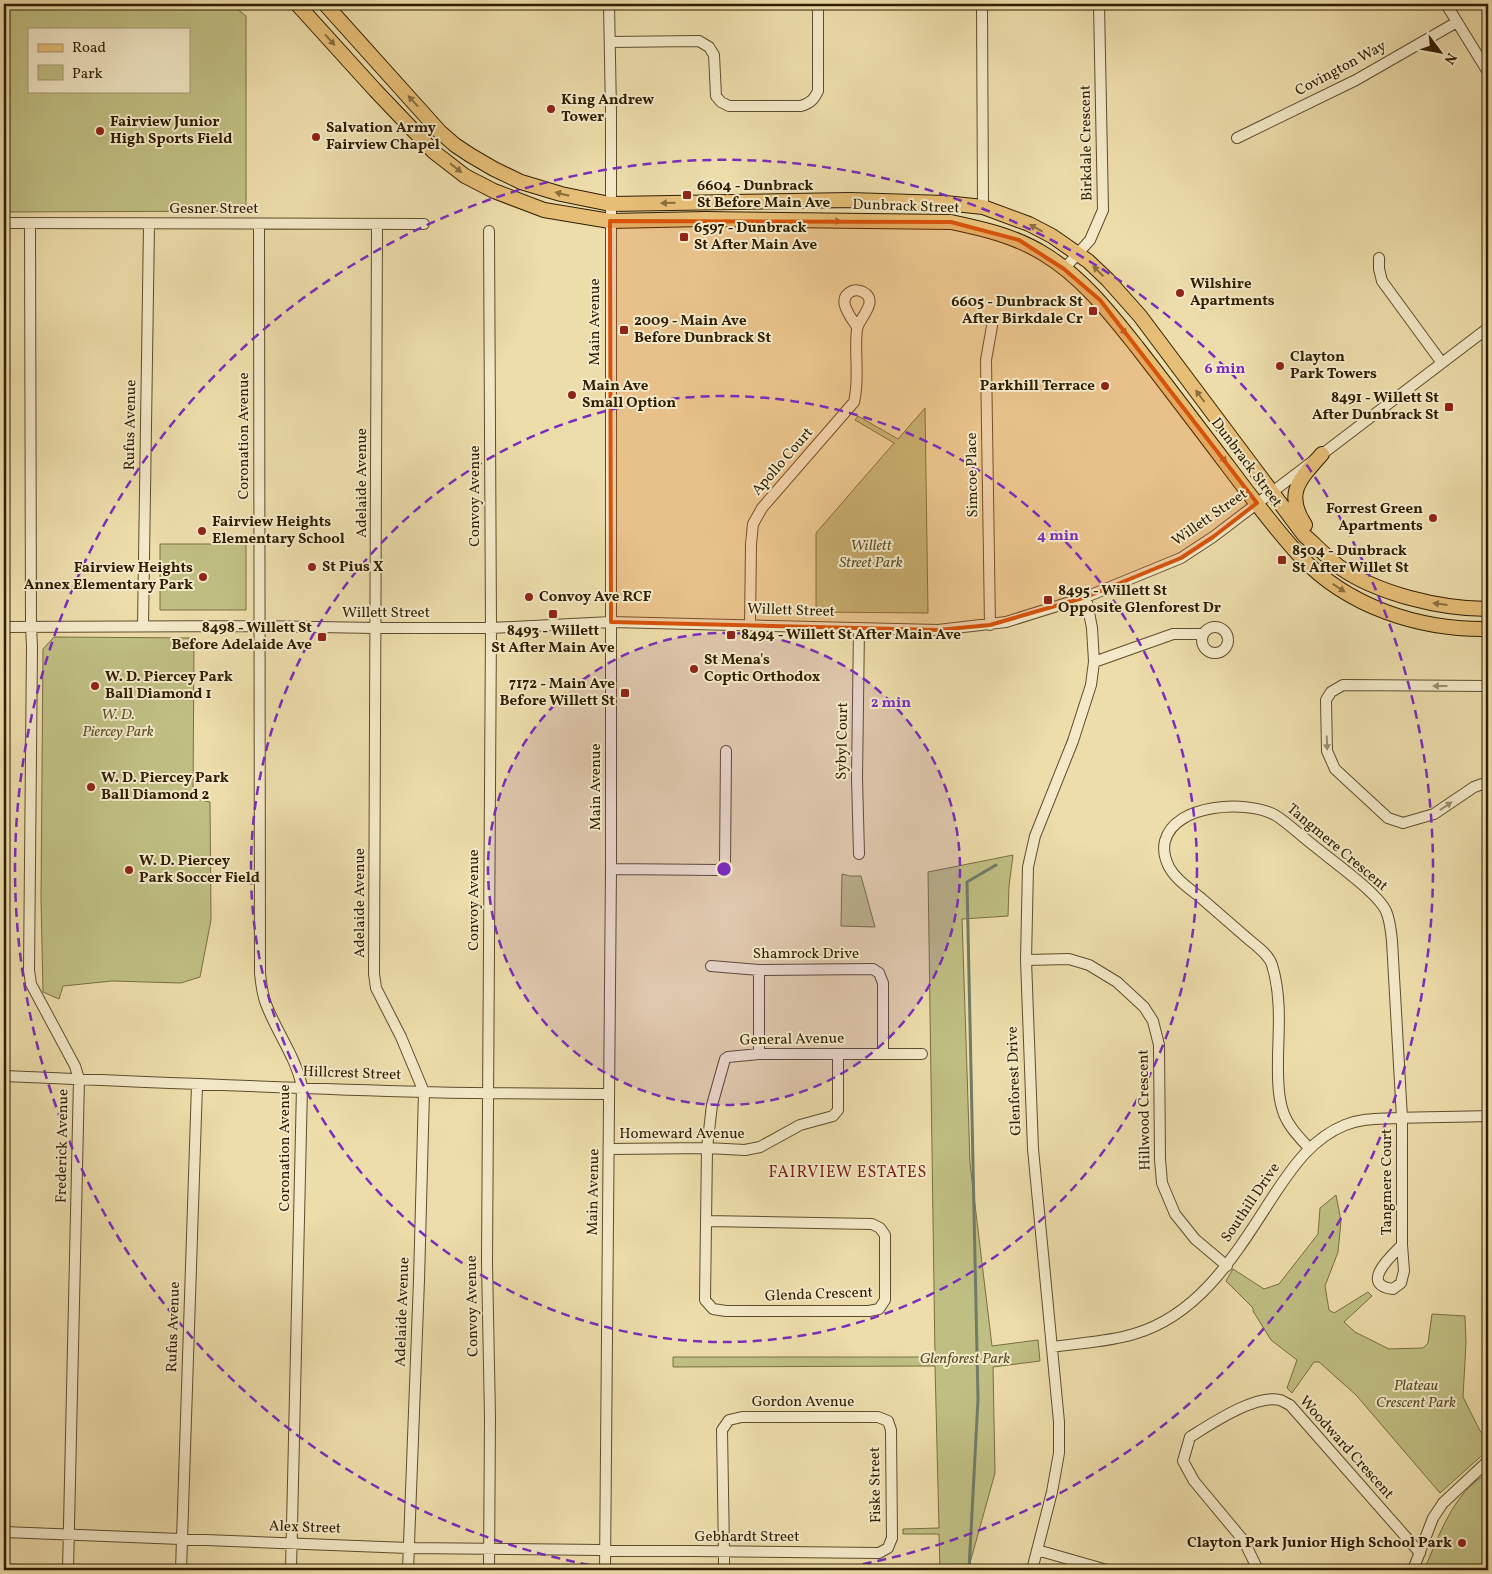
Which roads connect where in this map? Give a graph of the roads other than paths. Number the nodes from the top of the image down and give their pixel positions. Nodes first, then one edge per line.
1 (297, 4) edge
2 (325, 4) edge
3 (609, 4) edge
4 (818, 4) edge
5 (982, 4) edge
6 (1099, 4) edge
7 (1446, 4) edge
8 (1457, 22) junction
9 (610, 42) junction
10 (1488, 72) edge
11 (1237, 138) dead end
12 (610, 204) junction
13 (983, 207) junction
14 (610, 221) junction
15 (4, 223) edge
16 (30, 224) junction
17 (259, 224) junction
18 (424, 224) dead end
19 (149, 225) junction
20 (377, 225) junction
21 (489, 231) dead end
22 (1078, 253) junction
23 (1379, 258) dead end
24 (1064, 269) junction
25 (992, 326) dead end
26 (857, 327) dead end
27 (1488, 328) edge
28 (1442, 363) junction
29 (1322, 454) junction
30 (1272, 491) junction
31 (1257, 503) junction
32 (1325, 555) junction
33 (1086, 597) junction
34 (1488, 609) edge
35 (611, 622) junction
36 (750, 624) junction
37 (990, 625) junction
38 (143, 626) junction
39 (258, 626) junction
40 (4, 627) edge
41 (31, 627) junction
42 (376, 628) junction
43 (491, 628) junction
44 (859, 628) junction
45 (1488, 629) edge
46 (1203, 634) dead end
47 (1094, 662) junction
48 (1488, 686) edge
49 (726, 751) dead end
50 (1488, 782) edge
51 (859, 854) dead end
52 (611, 869) junction
53 (1026, 960) junction
54 (712, 966) dead end
55 (759, 970) junction
56 (759, 1054) junction
57 (838, 1054) junction
58 (883, 1054) junction
59 (922, 1054) dead end
60 (4, 1076) edge
61 (79, 1079) junction
62 (197, 1085) junction
63 (302, 1087) junction
64 (424, 1092) junction
65 (488, 1093) junction
66 (609, 1094) junction
67 (1488, 1116) edge
68 (1402, 1118) junction
69 (707, 1148) junction
70 (1309, 1148) junction
71 (610, 1149) junction
72 (706, 1221) junction
73 (1402, 1245) dead end
74 (1227, 1266) junction
75 (1052, 1346) junction
76 (888, 1421) joint
77 (1488, 1461) edge
78 (4, 1532) edge
79 (69, 1534) junction
80 (182, 1540) junction
81 (292, 1542) junction
82 (408, 1548) junction
83 (888, 1548) joint
84 (490, 1549) junction
85 (1037, 1550) junction
86 (606, 1551) junction
87 (724, 1552) junction
88 (1420, 1553) junction
89 (68, 1570) edge
90 (181, 1570) edge
91 (291, 1570) edge
92 (408, 1570) edge
93 (489, 1570) edge
94 (606, 1570) edge
95 (724, 1570) edge
96 (1032, 1570) edge
97 (1107, 1570) edge
98 (1258, 1570) edge
99 (1413, 1570) edge

1 -> 14 main road, Dunbrack Street
12 -> 2 main road, Dunbrack Street
3 - 9 street, Main Avenue
4 - 9 street
5 - 13 street
6 - 22 street, Birkdale Crescent
7 - 8 street
8 - 10 street
8 - 11 street, Covington Way
9 - 12 street, Main Avenue
13 -> 12 main road, Dunbrack Street
12 - 14 street, Main Avenue
22 -> 13 main road, Dunbrack Street
14 -> 24 main road, Dunbrack Street
14 - 35 street, Main Avenue
15 - 16 street, Gesner Street
16 - 19 street, Gesner Street
16 - 41 street, Frederick Avenue
17 - 19 street, Gesner Street
17 - 20 street, Gesner Street
17 - 39 street, Coronation Avenue
18 - 20 street, Gesner Street
19 - 38 street, Rufus Avenue
20 - 42 street, Adelaide Avenue
21 - 43 street, Convoy Avenue
22 - 24 street, Birkdale Crescent
30 -> 22 main road, Dunbrack Street
23 - 28 street
24 -> 31 main road, Dunbrack Street
25 - 37 street, Simcoe Place
26 - 36 street, Apollo Court
27 - 28 street, Willett Street
28 - 29 street, Willett Street
29 - 30 street, Willett Street
29 - 32 main road
30 - 31 street, Willett Street
30 - 32 main road, Dunbrack Street
31 - 33 street, Willett Street
31 -> 45 main road, Dunbrack Street
34 -> 32 main road, Dunbrack Street
33 - 37 street, Willett Street
33 - 47 street, Glenforest Drive
35 - 36 street, Willett Street
35 - 43 street, Willett Street
35 - 52 street, Main Avenue
36 - 44 street, Willett Street
37 - 44 street, Willett Street
38 - 39 street, Willett Street
38 - 41 street, Willett Street
39 - 42 street, Willett Street
39 - 63 street, Coronation Avenue
40 - 41 street, Willett Street
41 - 61 street, Frederick Avenue
42 - 43 street, Willett Street
42 - 64 street, Adelaide Avenue
43 - 65 street, Convoy Avenue
44 - 51 street, Sybyl Court
46 - 47 street
47 - 53 street, Glenforest Drive
48 -> 50 street
49 - 52 street
52 - 66 street, Main Avenue
53 - 74 street, Hillwood Crescent
53 - 75 street, Glenforest Drive
54 - 55 street, Shamrock Drive
55 - 56 street
55 - 58 street, Shamrock Drive
56 - 57 street, General Avenue
56 - 69 street, General Avenue
57 - 58 street, General Avenue
57 - 69 street, Homeward Avenue
58 - 59 street, General Avenue
60 - 61 street, Hillcrest Street
61 - 62 street, Hillcrest Street
61 - 79 street, Frederick Avenue
62 - 63 street, Hillcrest Street
62 - 80 street, Rufus Avenue
63 - 64 street, Hillcrest Street
63 - 81 street, Coronation Avenue
64 - 65 street, Hillcrest Street
64 - 82 street, Adelaide Avenue
65 - 66 street, Hillcrest Street
65 - 84 street, Convoy Avenue
66 - 71 street, Main Avenue
67 - 68 street, Southill Drive
68 - 70 street, Southill Drive
68 - 70 street, Tangmere Crescent
68 - 73 street, Tangmere Court
69 - 71 street, Homeward Avenue
69 - 72 street, Glenda Crescent
70 - 74 street, Southill Drive
71 - 86 street, Main Avenue
72 - 72 street, Glenda Crescent
74 - 75 street, Southill Drive
75 - 85 street, Glenforest Drive
76 - 83 street, Fiske Street
76 - 87 street, Gordon Avenue
77 - 88 street
78 - 79 street, Alex Street
79 - 80 street, Alex Street
79 - 89 street, Frederick Avenue
80 - 81 street, Alex Street
80 - 90 street, Rufus Avenue
81 - 82 street, Alex Street
81 - 91 street, Coronation Avenue
82 - 84 street, Alex Street
82 - 92 street, Adelaide Avenue
83 - 87 street, Gebhardt Street
84 - 86 street, Alex Street
84 - 93 street, Convoy Avenue
85 - 96 street, Glenforest Drive
85 - 97 street
86 - 87 street, Gebhardt Street
86 - 94 street, Main Avenue
87 - 95 street
88 - 98 street, Woodward Crescent
88 - 99 street

